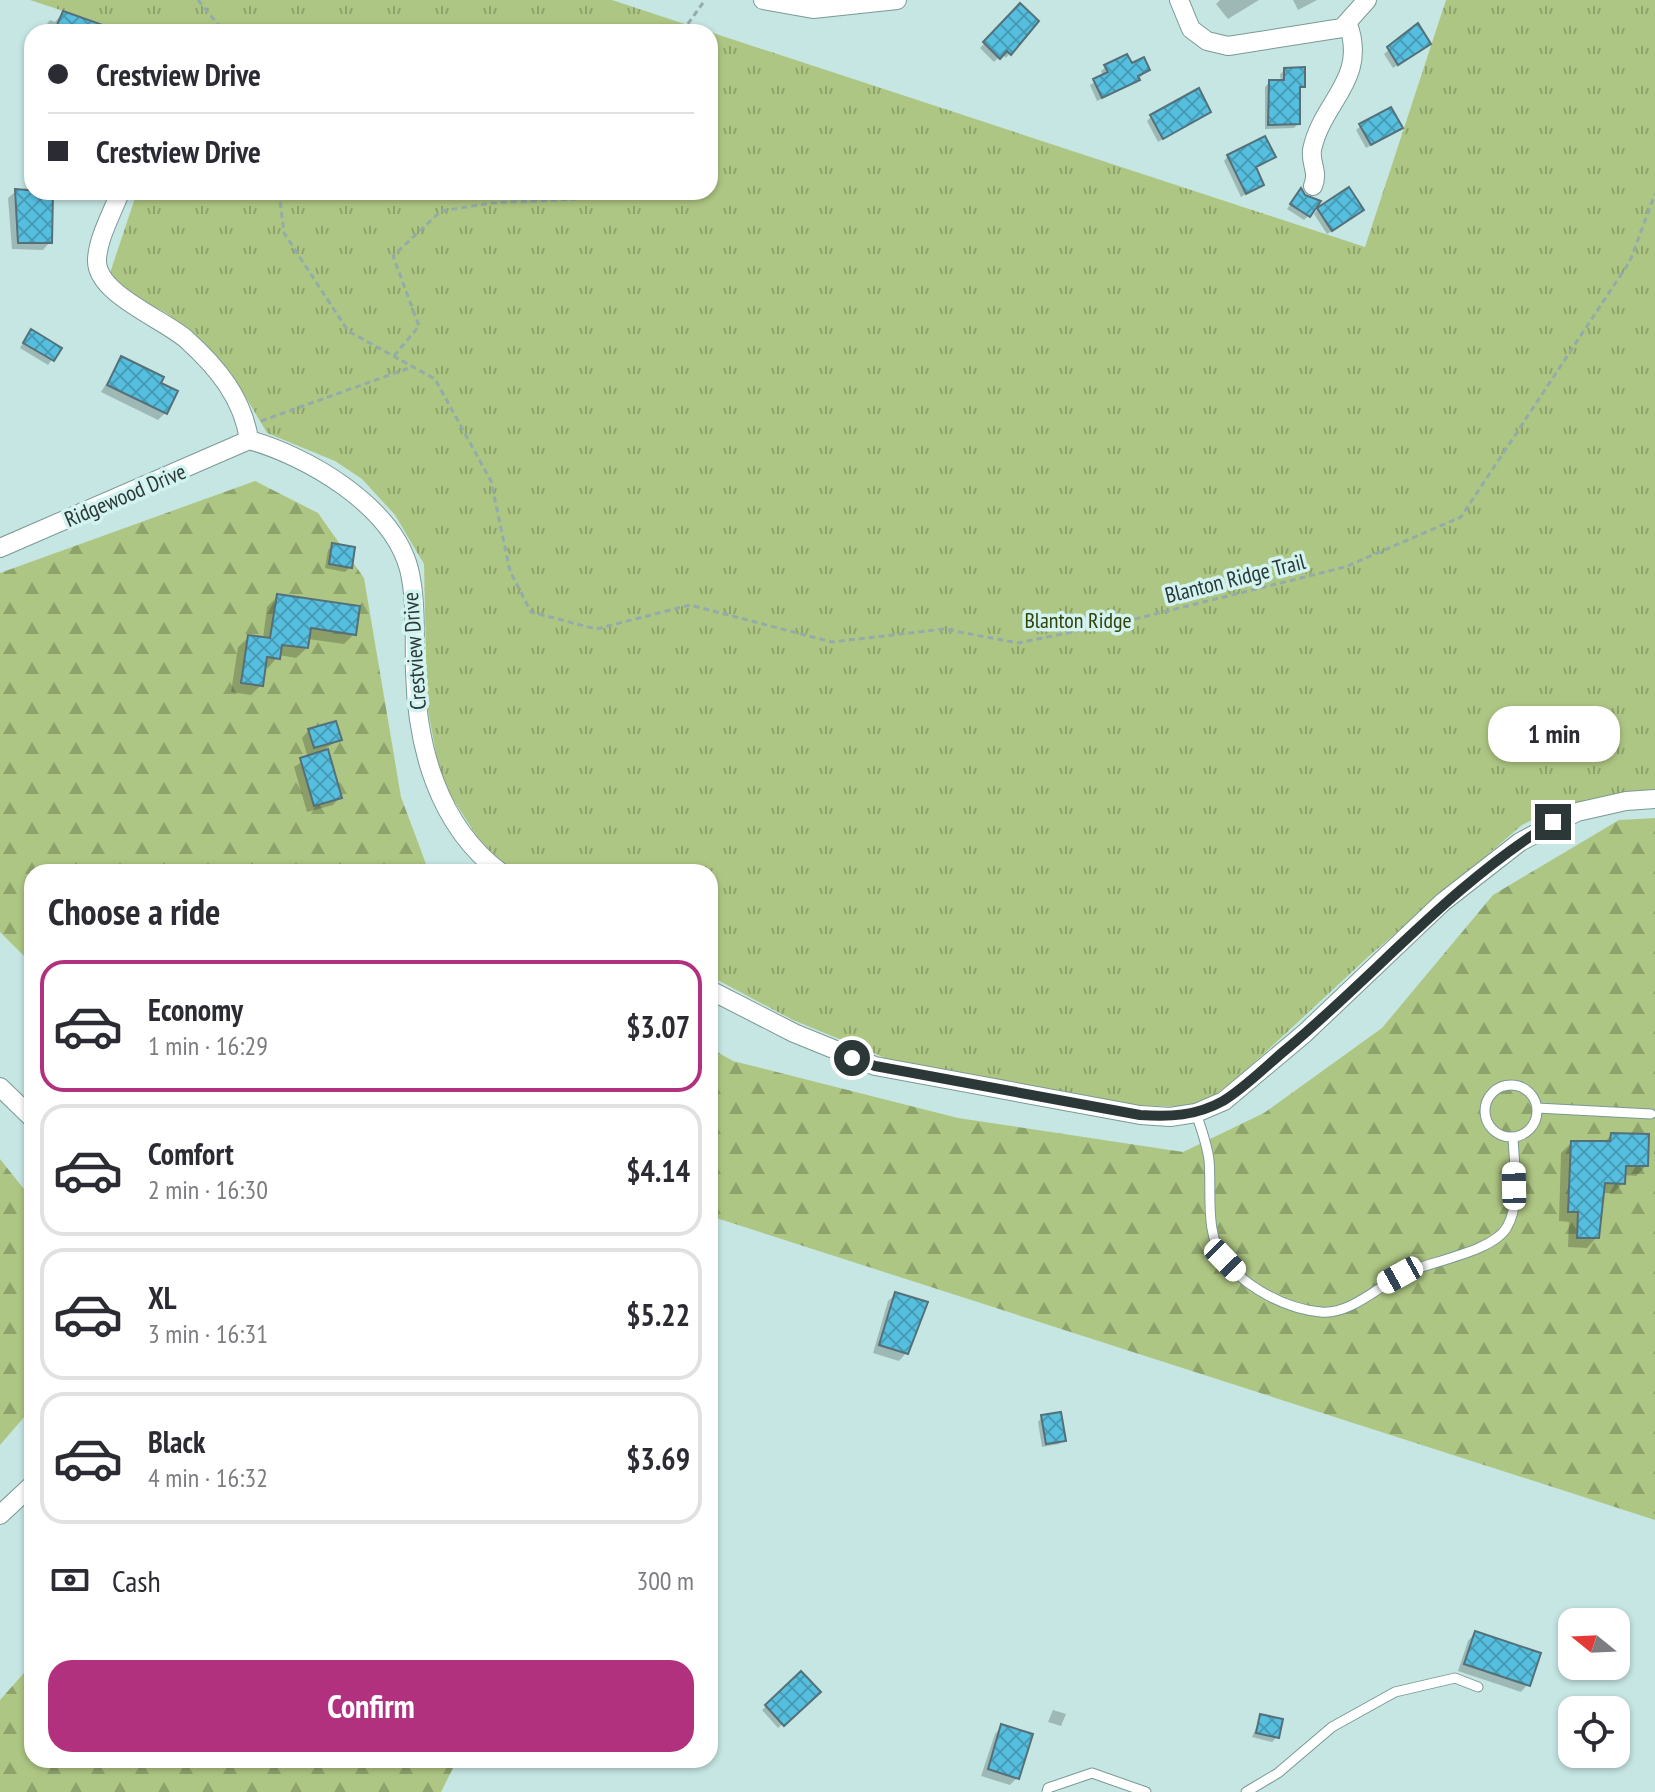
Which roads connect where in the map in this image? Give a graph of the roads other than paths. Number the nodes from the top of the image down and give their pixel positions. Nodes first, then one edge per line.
1 (763, 0) edge
2 (897, 0) edge
3 (1179, 0) edge
4 (1367, 0) edge
5 (1348, 24) junction
6 (1313, 186) dead end
7 (117, 200) edge
8 (248, 433) junction
9 (0, 548) edge
10 (1655, 799) edge
11 (491, 864) edge
12 (718, 994) edge
13 (0, 1087) edge
14 (1537, 1108) junction
15 (24, 1110) edge
16 (1196, 1113) junction
17 (1651, 1114) dead end
18 (1513, 1137) junction
19 (24, 1492) edge
20 (0, 1515) edge
21 (1478, 1687) dead end
22 (1047, 1792) edge
23 (1146, 1792) edge
24 (1246, 1792) edge

1 - 2 street
3 - 5 street
4 - 5 street
5 - 6 street
7 - 8 street
8 - 9 street, Ridgewood Drive
8 - 11 street, Crestview Drive
10 - 16 street
12 - 16 street
13 - 15 street
14 - 17 lane
14 - 18 lane
14 - 18 lane
16 - 18 lane
19 - 20 street
21 - 24 lane
22 - 23 lane

